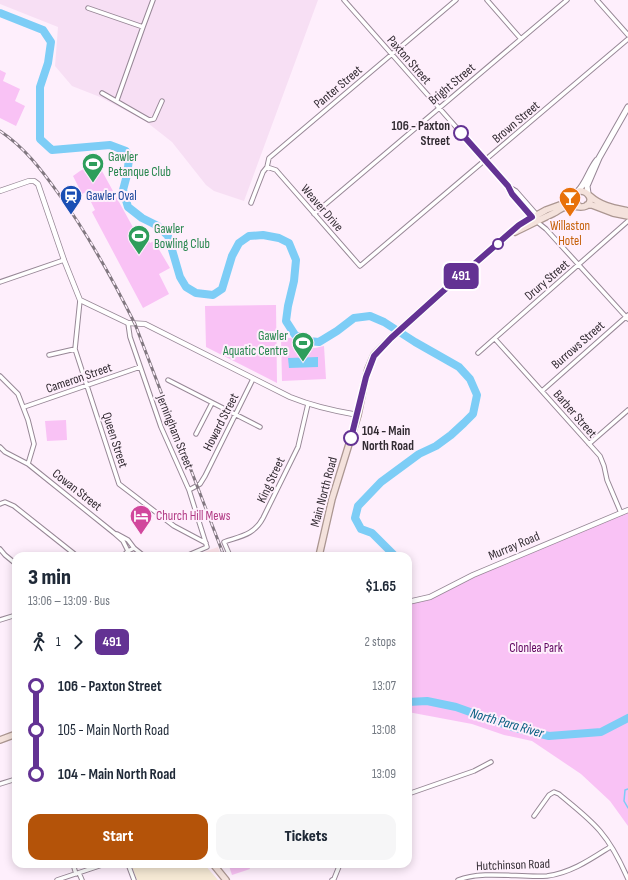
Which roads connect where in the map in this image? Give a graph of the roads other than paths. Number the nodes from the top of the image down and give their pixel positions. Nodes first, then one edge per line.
1 (153, 0) edge
2 (456, 0) edge
3 (487, 0) edge
4 (567, 0) edge
5 (597, 0) edge
6 (346, 1) edge
7 (88, 8) dead end
8 (143, 27) junction
9 (628, 34) edge
10 (521, 38) junction
11 (628, 39) edge
12 (392, 55) junction
13 (102, 93) dead end
14 (117, 100) junction
15 (162, 101) dead end
16 (628, 106) edge
17 (439, 108) junction
18 (599, 158) junction
19 (486, 161) junction
20 (267, 167) junction
21 (0, 191) edge
22 (578, 192) junction
23 (589, 194) junction
24 (574, 198) junction
25 (251, 202) dead end
26 (587, 205) junction
27 (579, 206) junction
28 (563, 207) junction
29 (314, 214) junction
30 (628, 214) edge
31 (535, 218) junction
32 (542, 218) junction
33 (628, 221) edge
34 (546, 229) junction
35 (64, 260) junction
36 (579, 265) junction
37 (360, 266) joint
38 (0, 282) edge
39 (80, 300) junction
40 (627, 317) edge
41 (128, 323) junction
42 (495, 339) junction
43 (75, 349) junction
44 (478, 353) dead end
45 (49, 355) dead end
46 (140, 367) junction
47 (0, 376) edge
48 (253, 379) junction
49 (168, 380) dead end
50 (86, 386) junction
51 (542, 391) junction
52 (212, 403) junction
53 (308, 404) junction
54 (24, 407) junction
55 (628, 410) edge
56 (235, 415) junction
57 (358, 415) junction
58 (260, 427) dead end
59 (196, 434) dead end
60 (589, 444) junction
61 (0, 447) edge
62 (28, 464) junction
63 (189, 490) junction
64 (0, 504) edge
65 (628, 510) edge
66 (621, 513) junction
67 (114, 533) junction
68 (206, 543) junction
69 (0, 548) edge
70 (134, 548) junction
71 (128, 551) joint
72 (72, 552) edge
73 (139, 552) edge
74 (195, 552) edge
75 (228, 552) edge
76 (320, 552) edge
77 (12, 561) edge
78 (412, 601) edge
79 (12, 616) edge
80 (0, 620) edge
81 (12, 736) edge
82 (0, 740) edge
83 (491, 762) dead end
84 (12, 780) edge
85 (0, 784) edge
86 (412, 793) edge
87 (534, 816) dead end
88 (610, 847) junction
89 (75, 868) edge
90 (93, 868) edge
91 (130, 868) edge
92 (216, 868) edge
93 (338, 868) edge
94 (78, 873) junction
95 (628, 879) edge
96 (57, 880) edge
97 (82, 880) edge
98 (134, 880) edge
99 (226, 880) edge
100 (332, 880) edge
101 (458, 880) edge

1 - 8 street
2 - 12 street, Panter Street
3 - 10 street
4 - 10 street, Bright Street
5 - 9 street
6 - 12 street, Paxton Street
7 - 8 street
8 - 14 street
10 - 17 street, Bright Street
11 - 19 street, Brown Street
12 - 17 street, Paxton Street
12 - 20 street, Panter Street
13 - 14 street
14 - 15 street
16 - 18 main road
17 - 19 street, Paxton Street
17 - 29 street, Bright Street
18 - 22 main road
18 - 23 main road
19 - 31 street, Paxton Street
19 - 37 street, Brown Street
20 - 25 street, Panter Street
20 - 29 street, Weaver Drive
21 - 35 street
22 - 23 main road
22 - 24 main road
23 - 26 main road
23 - 30 main road
24 - 27 main road
24 - 31 main road, Main North Road
26 - 27 main road
26 - 30 main road
27 - 28 main road, Main North Road
28 - 31 main road
28 - 32 main road, Main North Road
29 - 37 street, Weaver Drive
31 - 32 main road, Main North Road
31 - 34 street, Paxton Street
31 - 57 main road, Main North Road
32 - 34 street, Paxton Street
33 - 36 street, Drury Street
34 - 36 street, Paxton Street
35 - 38 street
35 - 39 street
36 - 40 street, Paxton Street
36 - 42 street, Drury Street
39 - 41 street
39 - 43 street, Queen Street
40 - 51 street, Burrows Street
41 - 46 street, Jerningham Street
41 - 48 street
42 - 44 street, Drury Street
42 - 51 street, Barber Street
43 - 45 street
43 - 50 street, Queen Street
46 - 50 street, Cameron Street
46 - 63 street, Jerningham Street
47 - 54 street
48 - 53 street
48 - 56 street, Howard Street
49 - 52 street
50 - 54 street, Cameron Street
50 - 68 street, Queen Street
51 - 60 street, Barber Street
52 - 56 street
52 - 59 street
53 - 57 street
53 - 75 street, King Street
54 - 62 street
55 - 60 street
56 - 58 street
56 - 63 street, Howard Street
57 - 76 main road, Main North Road
60 - 66 street, Barber Street
61 - 62 street, Cowan Street
62 - 67 street, Cowan Street
63 - 68 street, Jerningham Street
64 - 72 street
65 - 66 street, Murray Road
66 - 78 street, Murray Road
67 - 70 street, Cowan Street
67 - 71 street, Cowan Street
68 - 74 street, Jerningham Street
69 - 77 street
70 - 71 street
70 - 73 street, Cowan Street
79 - 80 street
81 - 82 main road
83 - 86 street
84 - 85 street
87 - 88 street
88 - 95 street
88 - 101 street, Hutchinson Road
89 - 94 street
90 - 94 street
91 - 98 street
92 - 99 main road
93 - 100 street
94 - 96 street
94 - 97 street

